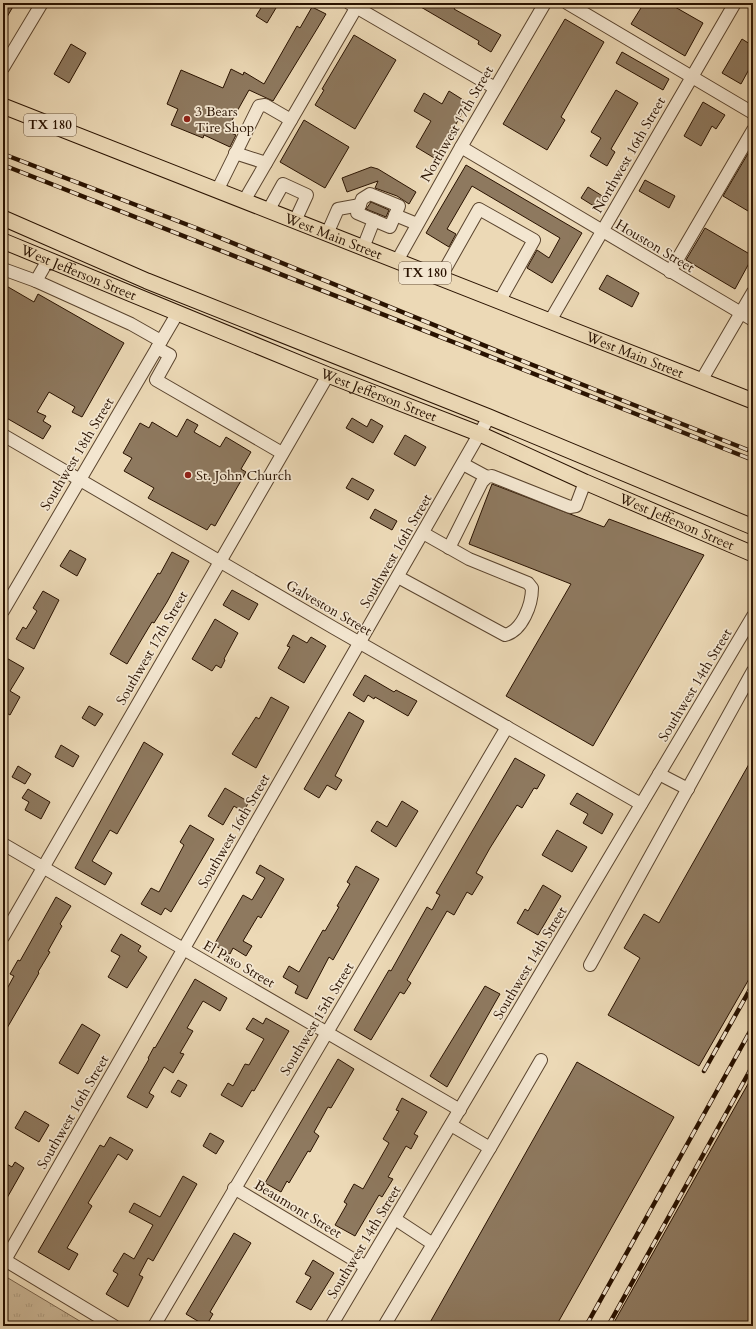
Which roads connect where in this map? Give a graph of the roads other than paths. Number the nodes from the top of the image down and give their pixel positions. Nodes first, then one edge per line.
1 (42, 3) edge
2 (545, 3) edge
3 (567, 3) edge
4 (735, 3) edge
5 (355, 4) edge
6 (3, 68) edge
7 (692, 77) junction
8 (495, 88) junction
9 (3, 106) edge
10 (753, 113) edge
11 (291, 120) junction
12 (753, 130) edge
13 (460, 146) junction
14 (235, 153) junction
15 (266, 163) junction
16 (217, 191) junction
17 (244, 201) junction
18 (360, 205) junction
19 (268, 211) junction
20 (395, 215) junction
21 (3, 218) edge
22 (374, 220) junction
23 (295, 222) junction
24 (417, 224) junction
25 (602, 232) junction
26 (328, 234) junction
27 (3, 241) edge
28 (363, 248) junction
29 (48, 260) junction
30 (397, 261) junction
31 (3, 269) edge
32 (670, 272) junction
33 (440, 278) junction
34 (36, 282) junction
35 (753, 292) edge
36 (499, 302) junction
37 (741, 313) junction
38 (177, 314) junction
39 (753, 320) edge
40 (550, 321) junction
41 (159, 345) junction
42 (328, 375) junction
43 (701, 380) junction
44 (753, 401) edge
45 (489, 417) junction
46 (480, 434) junction
47 (3, 435) edge
48 (282, 453) junction
49 (463, 464) junction
50 (487, 477) junction
51 (79, 479) junction
52 (585, 482) junction
53 (753, 527) edge
54 (423, 533) junction
55 (449, 548) junction
56 (753, 554) edge
57 (220, 560) junction
58 (398, 577) junction
59 (3, 611) edge
60 (753, 616) edge
61 (360, 644) junction
62 (753, 671) edge
63 (507, 727) junction
64 (659, 774) junction
65 (688, 789) junction
66 (641, 804) junction
67 (3, 844) edge
68 (44, 867) junction
69 (3, 937) edge
70 (184, 949) junction
71 (590, 965) dead end
72 (327, 1032) junction
73 (541, 1060) dead end
74 (460, 1110) junction
75 (451, 1125) junction
76 (490, 1148) junction
77 (234, 1188) junction
78 (394, 1219) junction
79 (433, 1244) junction
80 (4, 1260) edge
81 (366, 1267) junction
82 (114, 1326) edge
83 (154, 1326) edge
84 (332, 1326) edge
85 (384, 1326) edge

1 - 6 street
2 - 8 street, Northwest 17th Street
3 - 7 street
4 - 7 street, Northwest 16th Street
5 - 8 street
5 - 11 street
7 - 10 street
7 - 25 street, Northwest 16th Street
8 - 13 street, Northwest 17th Street
9 - 16 main road, West Main Street / TX 180
11 - 14 street
11 - 15 street
12 - 32 street
13 - 24 street, Northwest 17th Street
13 - 25 street, Houston Street
14 - 15 street
14 - 16 street
15 - 17 street
16 - 17 main road, West Main Street / TX 180
17 - 19 main road, West Main Street / TX 180
18 - 20 street
18 - 22 street
18 - 26 street
19 - 23 main road, West Main Street / TX 180
19 - 23 street
20 - 22 street
20 - 24 street
21 - 45 main road, West Jefferson Street
22 - 28 street
23 - 26 main road, West Main Street / TX 180
24 - 30 street, Northwest 17th Street
25 - 32 street, Houston Street
25 - 40 street, Northwest 16th Street
26 - 28 main road, West Main Street / TX 180
27 - 29 main road, West Jefferson Street
28 - 30 main road, West Main Street / TX 180
29 - 34 street
29 - 38 main road, West Jefferson Street
30 - 33 main road, West Main Street / TX 180
31 - 34 street
32 - 37 street, Houston Street
33 - 36 main road, West Main Street / TX 180
33 - 36 street
34 - 41 street
35 - 37 street
36 - 40 main road, West Main Street / TX 180
37 - 39 street, Houston Street
37 - 43 street
38 - 41 street, Southwest 18th Street
38 - 42 main road, West Jefferson Street
40 - 43 main road, West Main Street / TX 180
41 - 48 street
41 - 51 street, Southwest 18th Street
42 - 46 main road, West Jefferson Street
42 - 48 street, Southwest 17th Street
43 - 44 main road, West Main Street / TX 180
45 - 46 street, Southwest 16th Street
45 - 53 main road, West Jefferson Street
46 - 49 street, Southwest 16th Street
46 - 52 main road, West Jefferson Street
47 - 51 street, Galveston Street
48 - 57 street, Southwest 17th Street
49 - 50 street
49 - 54 street, Southwest 16th Street
50 - 52 street
50 - 55 street
51 - 57 street, Galveston Street
51 - 59 street, Southwest 18th Street
52 - 56 main road, West Jefferson Street
54 - 55 street
54 - 58 street, Southwest 16th Street
55 - 58 street
57 - 61 street, Galveston Street
57 - 68 street, Southwest 17th Street
58 - 61 street, Southwest 16th Street
60 - 64 street, Southwest 14th Street
61 - 63 street, Galveston Street
61 - 70 street, Southwest 16th Street
62 - 65 street
63 - 66 street, Galveston Street
63 - 72 street, Southwest 15th Street
64 - 65 street
64 - 66 street, Southwest 14th Street
65 - 71 street
66 - 74 street, Southwest 14th Street
67 - 68 street, El Paso Street
68 - 69 street, Southwest 17th Street
68 - 70 street, El Paso Street
70 - 72 street, El Paso Street
70 - 80 street, Southwest 16th Street
72 - 74 street, El Paso Street
72 - 77 street, Southwest 15th Street
73 - 76 street
74 - 75 street, Southwest 14th Street
75 - 76 street
75 - 78 street, Southwest 14th Street
76 - 79 street
77 - 81 street, Beaumont Street
77 - 83 street, Southwest 15th Street
78 - 79 street
78 - 81 street, Southwest 14th Street
79 - 85 street
80 - 82 street
81 - 84 street, Southwest 14th Street

